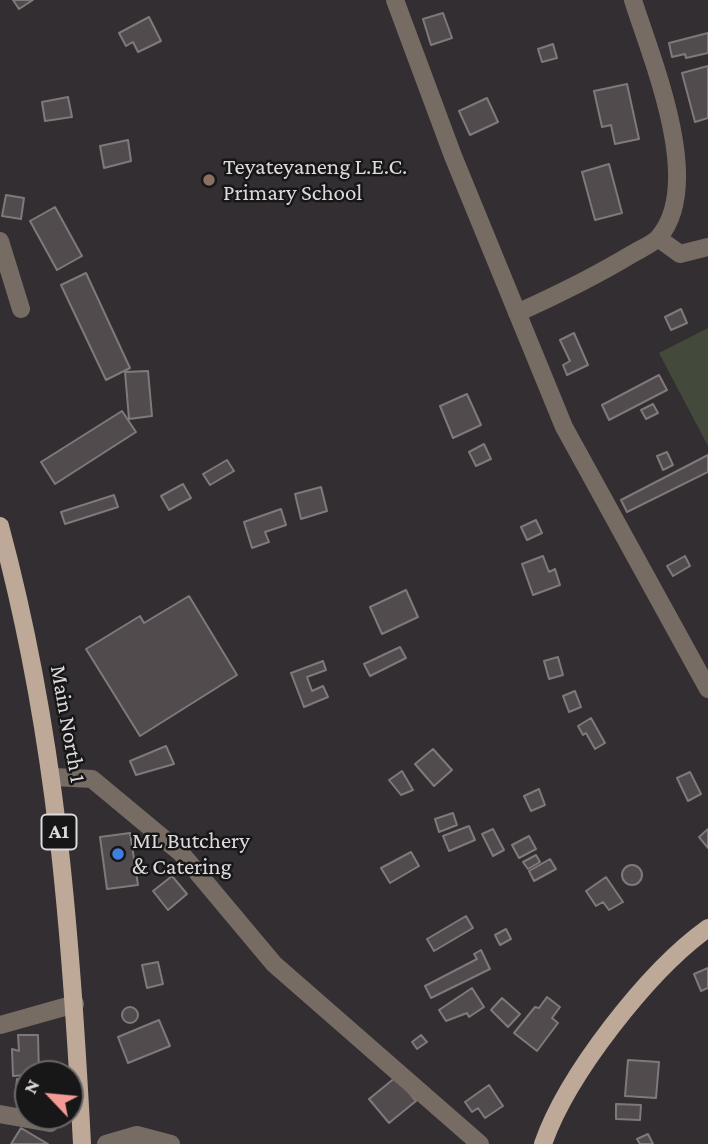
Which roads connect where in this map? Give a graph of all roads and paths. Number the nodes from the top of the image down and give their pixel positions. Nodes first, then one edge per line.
1 (395, 0) edge
2 (633, 0) edge
3 (658, 238) junction
4 (0, 241) edge
5 (708, 247) edge
6 (21, 309) dead end
7 (517, 313) junction
8 (0, 526) edge
9 (708, 689) edge
10 (53, 778) junction
11 (708, 928) edge
12 (75, 1004) junction
13 (0, 1025) edge
14 (82, 1144) edge
15 (106, 1144) edge
16 (171, 1144) edge
17 (480, 1144) edge
18 (543, 1144) edge

1 - 7 street
2 - 3 street
3 - 5 street
3 - 7 street
4 - 6 street
7 - 9 street
8 - 10 main road, Main North 1 / A1
10 - 12 main road, Main North 1 / A1
10 - 17 street
11 - 18 main road
12 - 13 street
12 - 14 main road, Main North 1 / A1
15 - 16 street

